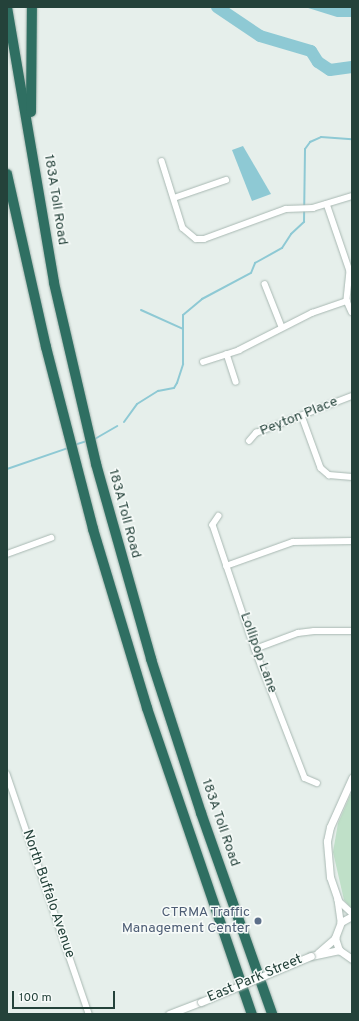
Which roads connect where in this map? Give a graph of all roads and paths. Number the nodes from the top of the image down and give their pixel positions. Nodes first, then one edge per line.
1 (7, 7) edge
2 (32, 7) edge
3 (31, 132) junction
4 (162, 160) dead end
5 (7, 174) edge
6 (226, 180) dead end
7 (352, 196) edge
8 (174, 198) junction
9 (327, 204) junction
10 (265, 284) dead end
11 (347, 301) junction
12 (352, 312) edge
13 (282, 327) junction
14 (227, 354) junction
15 (204, 362) dead end
16 (236, 382) dead end
17 (352, 396) edge
18 (302, 416) junction
19 (249, 442) dead end
20 (352, 477) edge
21 (219, 516) dead end
22 (51, 538) dead end
23 (352, 541) edge
24 (7, 554) edge
25 (226, 566) junction
26 (352, 631) edge
27 (255, 649) junction
28 (7, 774) edge
29 (352, 778) edge
30 (317, 784) dead end
31 (338, 900) junction
32 (352, 913) edge
33 (352, 916) edge
34 (341, 922) junction
35 (335, 938) junction
36 (339, 950) junction
37 (318, 953) junction
38 (352, 959) edge
39 (89, 1014) edge
40 (169, 1014) edge
41 (252, 1014) edge
42 (272, 1014) edge

1 - 3 highway, 183A Toll Road
2 - 3 highway
3 - 42 highway, 183A Toll Road
4 - 8 street
5 - 41 highway
6 - 8 street
7 - 9 street
8 - 9 street
9 - 11 street
10 - 13 street
11 - 12 street
11 - 13 street
13 - 14 street
14 - 15 street
14 - 16 street
17 - 18 street, Peyton Place
18 - 19 street, Peyton Place
18 - 20 street
21 - 25 street, Lollipop Lane
22 - 24 street
23 - 25 street
25 - 27 street, Lollipop Lane
26 - 27 street
27 - 30 street, Lollipop Lane
28 - 39 street, North Buffalo Avenue
29 - 31 street
31 - 32 street
31 - 34 street
33 - 34 street
34 - 35 street
35 - 36 street
35 - 37 street, East Park Street
36 - 37 street, East Park Street
36 - 38 street
37 - 40 street, East Park Street, bridge

